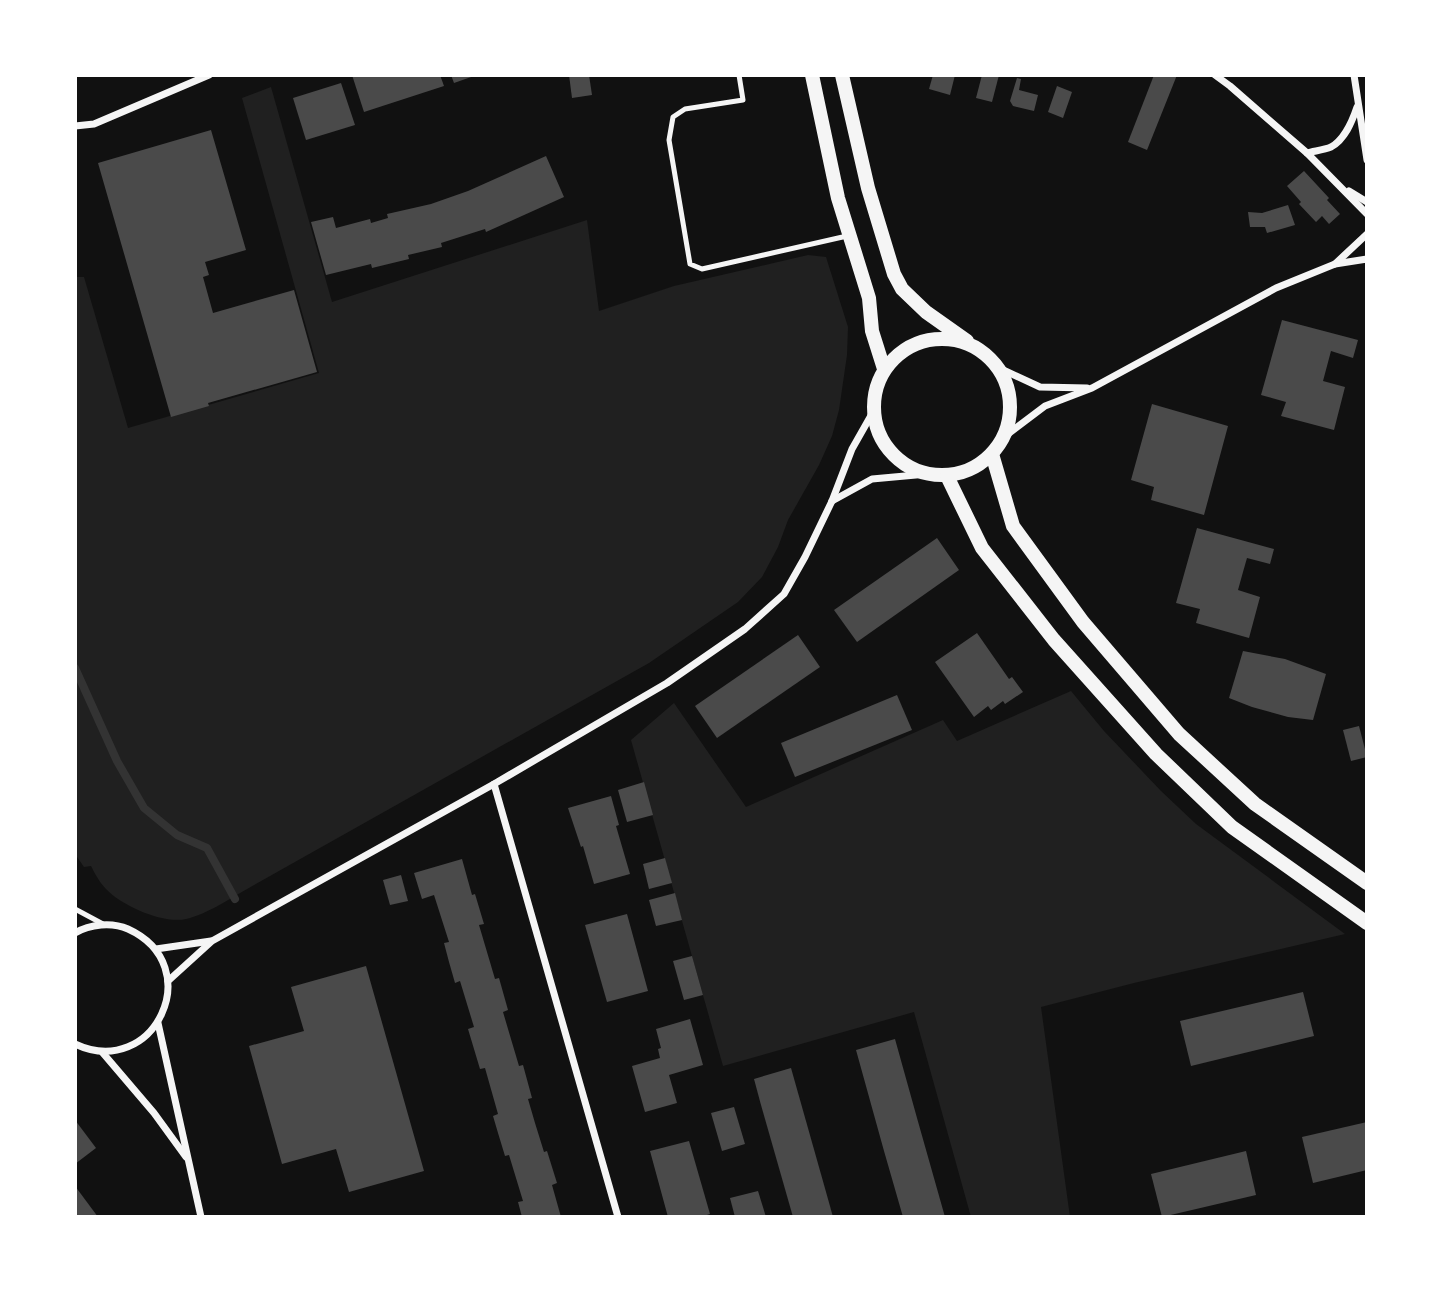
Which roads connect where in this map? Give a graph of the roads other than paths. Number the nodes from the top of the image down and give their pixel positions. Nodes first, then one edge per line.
1 (209, 75) edge
2 (738, 75) edge
3 (812, 75) edge
4 (842, 75) edge
5 (1215, 75) edge
6 (1354, 75) edge
7 (1359, 103) junction
8 (1367, 119) edge
9 (75, 126) edge
10 (1307, 153) junction
11 (1367, 160) edge
12 (1342, 187) junction
13 (1367, 202) edge
14 (1367, 214) edge
15 (1367, 234) edge
16 (850, 236) junction
17 (1367, 259) edge
18 (1335, 264) junction
19 (974, 346) junction
20 (999, 368) junction
21 (884, 369) junction
22 (1091, 388) junction
23 (873, 412) junction
24 (1004, 437) junction
25 (992, 454) junction
26 (927, 474) junction
27 (947, 476) junction
28 (832, 501) junction
29 (494, 784) junction
30 (1367, 883) edge
31 (75, 909) edge
32 (1367, 923) edge
33 (103, 924) junction
34 (75, 933) edge
35 (212, 941) junction
36 (156, 949) junction
37 (168, 981) junction
38 (158, 1023) junction
39 (75, 1046) edge
40 (102, 1052) junction
41 (188, 1161) junction
42 (201, 1217) edge
43 (618, 1217) edge

1 - 9 street
2 - 16 lane
3 - 16 main road
4 - 19 main road
5 - 10 street
6 - 7 street
7 - 8 street
7 - 10 street
7 - 11 street
10 - 12 street
12 - 13 street
12 - 14 street
15 - 18 street
16 - 21 main road
17 - 18 street
18 - 22 street
19 - 20 main road
19 - 21 main road
20 - 22 street
20 - 24 main road
21 - 23 main road
22 - 24 street
23 - 26 main road
23 - 28 street
24 - 25 main road
25 - 27 main road
25 - 30 main road
26 - 27 main road
26 - 28 street
27 - 32 main road
28 - 29 street
29 - 35 street
29 - 43 street
31 - 33 lane
33 - 34 street
33 - 36 street
35 - 36 street
35 - 37 street
36 - 37 street
37 - 38 street
38 - 40 street
38 - 41 street
39 - 40 street
40 - 41 street
41 - 42 street

